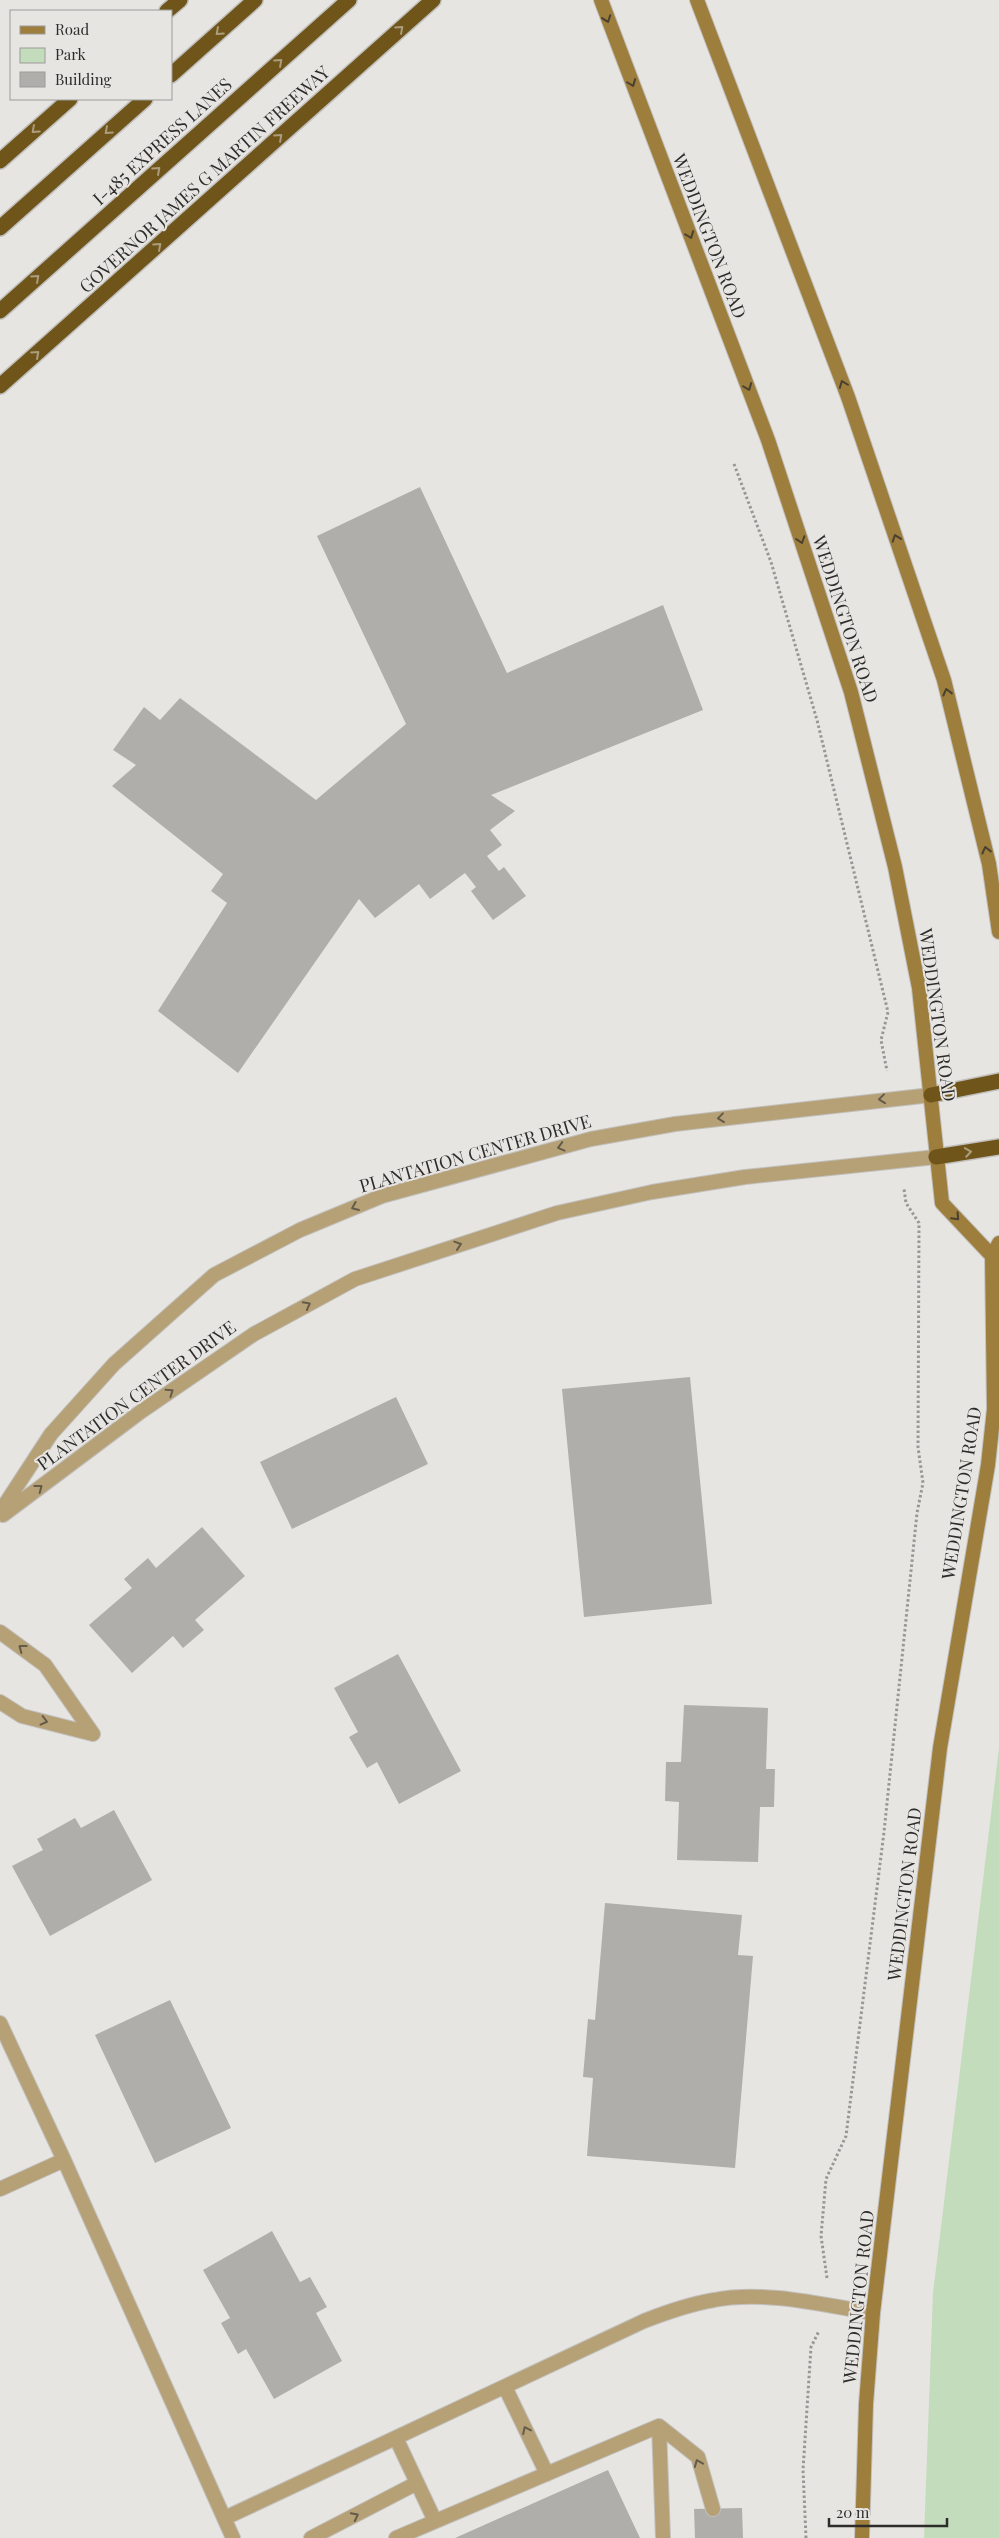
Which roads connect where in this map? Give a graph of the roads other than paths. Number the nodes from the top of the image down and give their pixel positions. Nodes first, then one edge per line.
1 (180, 0) edge
2 (255, 0) edge
3 (349, 0) edge
4 (433, 0) edge
5 (601, 0) edge
6 (696, 0) edge
7 (168, 10) edge
8 (172, 74) edge
9 (69, 100) edge
10 (144, 100) edge
11 (0, 161) edge
12 (0, 228) edge
13 (0, 310) edge
14 (0, 386) edge
15 (999, 932) edge
16 (999, 1081) edge
17 (931, 1095) junction
18 (999, 1147) edge
19 (936, 1157) junction
20 (999, 1243) edge
21 (992, 1256) junction
22 (0, 1512) edge
23 (0, 1517) edge
24 (0, 1632) edge
25 (0, 1702) edge
26 (0, 2023) edge
27 (64, 2160) junction
28 (0, 2189) edge
29 (873, 2313) junction
30 (505, 2387) junction
31 (659, 2426) junction
32 (396, 2438) junction
33 (547, 2474) junction
34 (417, 2483) junction
35 (713, 2510) dead end
36 (225, 2518) junction
37 (435, 2521) junction
38 (234, 2538) edge
39 (311, 2538) edge
40 (396, 2538) edge
41 (663, 2538) edge
42 (862, 2538) edge

1 - 7 highway
2 -> 8 highway
13 -> 3 highway, I-485 EXPRESS LANES
14 -> 4 highway, GOVERNOR JAMES G MARTIN FREEWAY
5 -> 17 main road, WEDDINGTON ROAD
15 -> 6 main road
9 -> 11 highway
10 -> 12 highway
16 - 17 highway
17 - 19 main road, WEDDINGTON ROAD
17 -> 22 street, PLANTATION CENTER DRIVE
19 -> 18 highway
19 -> 21 main road, WEDDINGTON ROAD
23 -> 19 street, PLANTATION CENTER DRIVE
20 - 21 main road, WEDDINGTON ROAD
21 - 29 main road, WEDDINGTON ROAD
25 -> 24 street
26 - 27 street
27 - 28 street
27 - 36 street
29 - 30 street
29 - 42 main road, WEDDINGTON ROAD
30 - 32 street
33 -> 30 street
31 - 33 street
35 -> 31 street
31 - 41 street
32 - 34 street
32 - 36 street
33 - 37 street
34 - 37 street
39 -> 34 street
36 - 38 street
37 - 40 street

